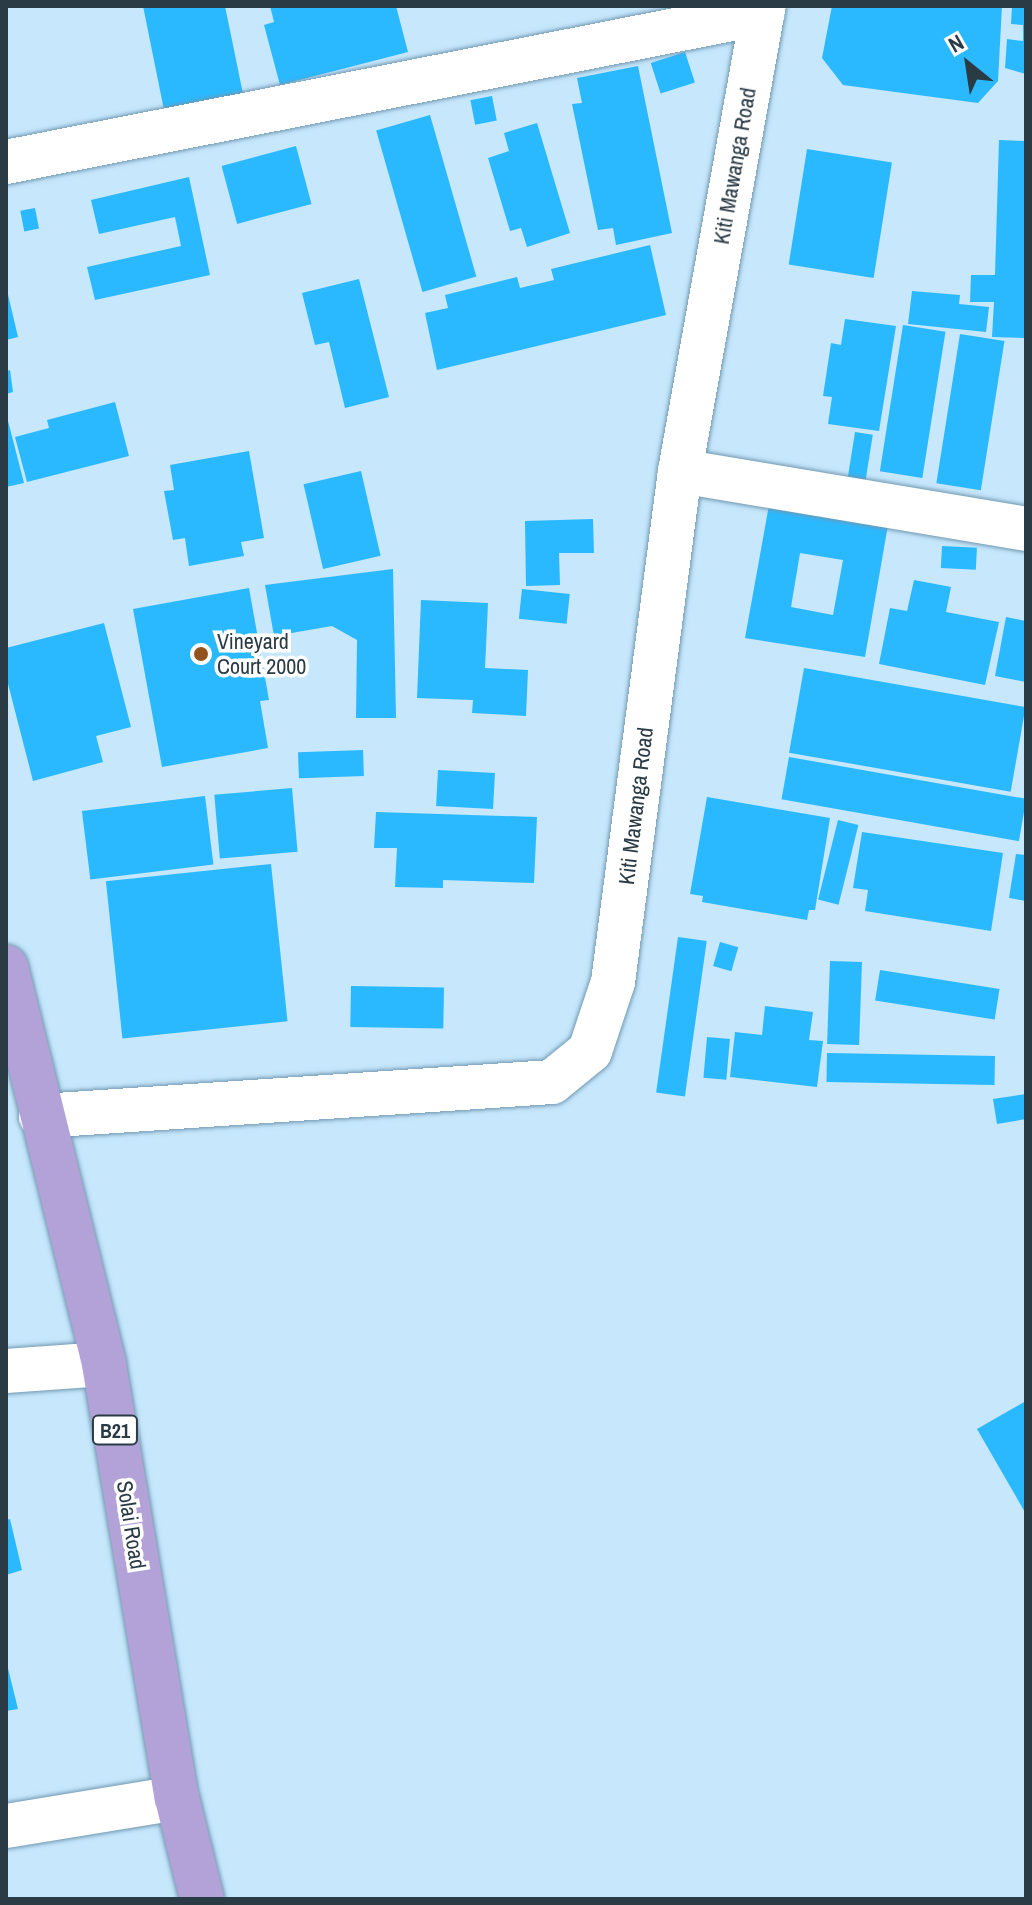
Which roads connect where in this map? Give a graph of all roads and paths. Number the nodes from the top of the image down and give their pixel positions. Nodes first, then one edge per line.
1 (763, 9) edge
2 (6, 162) edge
3 (680, 471) junction
4 (1026, 529) edge
5 (6, 967) edge
6 (41, 1116) junction
7 (104, 1364) junction
8 (6, 1371) edge
9 (177, 1798) junction
10 (6, 1826) edge
11 (202, 1899) edge

1 - 2 street
1 - 3 street, Kiti Mawanga Road
3 - 4 street
3 - 6 street, Kiti Mawanga Road
5 - 6 highway, Solai Road / B21
6 - 7 highway, Solai Road / B21
7 - 8 street
7 - 9 highway, Solai Road / B21
9 - 10 street
9 - 11 highway, Solai Road / B21

